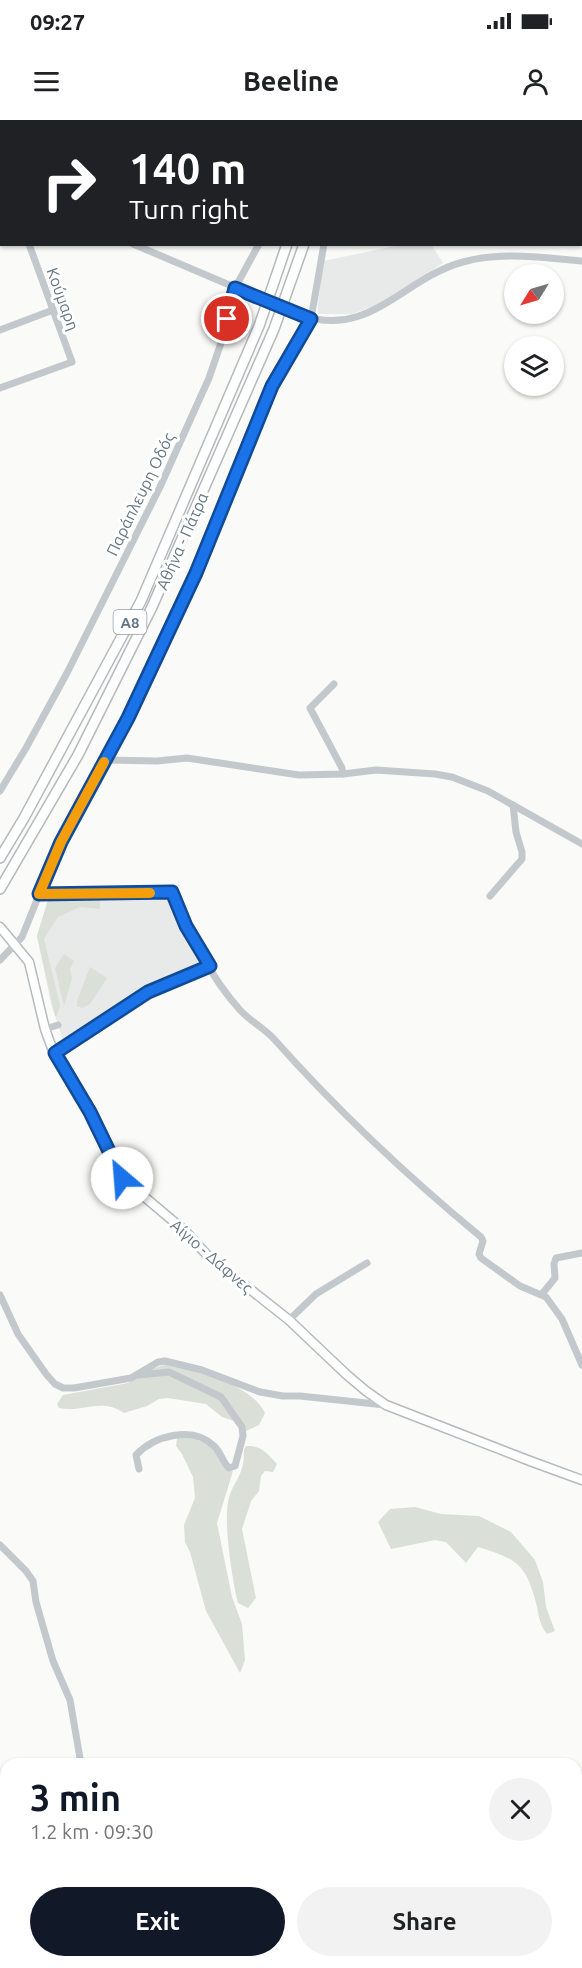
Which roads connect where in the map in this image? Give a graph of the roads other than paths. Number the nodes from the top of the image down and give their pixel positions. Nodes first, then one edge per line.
1 (29, 246) edge
2 (138, 246) edge
3 (258, 246) edge
4 (286, 246) edge
5 (303, 246) edge
6 (324, 246) edge
7 (582, 261) edge
8 (235, 288) junction
9 (53, 310) junction
10 (311, 319) junction
11 (1, 327) edge
12 (0, 388) edge
13 (334, 684) dead end
14 (106, 760) junction
15 (343, 774) junction
16 (0, 791) edge
17 (513, 806) junction
18 (582, 844) edge
19 (0, 858) edge
20 (0, 889) edge
21 (39, 894) junction
22 (490, 896) dead end
23 (1, 928) edge
24 (16, 945) junction
25 (0, 960) edge
26 (210, 966) junction
27 (58, 1025) dead end
28 (45, 1029) junction
29 (55, 1053) junction
30 (582, 1253) edge
31 (367, 1263) dead end
32 (542, 1294) junction
33 (0, 1295) edge
34 (289, 1320) junction
35 (582, 1365) edge
36 (137, 1375) junction
37 (386, 1405) junction
38 (139, 1469) dead end
39 (582, 1480) edge
40 (0, 1545) edge
41 (80, 1758) edge

1 - 9 street, Κούμαρη
2 - 8 street
3 - 8 street, Παράπλευρη Οδός
4 - 19 highway, Αθήνα - Πάτρα / Α8
5 - 20 highway, Αθήνα - Πάτρα / Α8
6 - 10 street
7 - 10 street
8 - 10 street, bridge
8 - 16 street, Παράπλευρη Οδός
9 - 11 street
9 - 12 street, Κούμαρη
10 - 14 street
13 - 15 street
14 - 15 street
14 - 21 street
15 - 17 street
17 - 18 street
17 - 22 street
21 - 24 street
21 - 26 street
23 - 24 main road, Αίγιο - Δάφνες
24 - 25 street
24 - 28 main road, Αίγιο - Δάφνες
26 - 29 street
26 - 32 street
27 - 28 street
28 - 29 main road, Αίγιο - Δάφνες
29 - 34 main road, Αίγιο - Δάφνες
30 - 32 street
31 - 34 street
32 - 35 street
33 - 36 street
34 - 37 main road, Αίγιο - Δάφνες
36 - 37 street
36 - 38 street
37 - 39 main road, Αίγιο - Δάφνες
40 - 41 street

